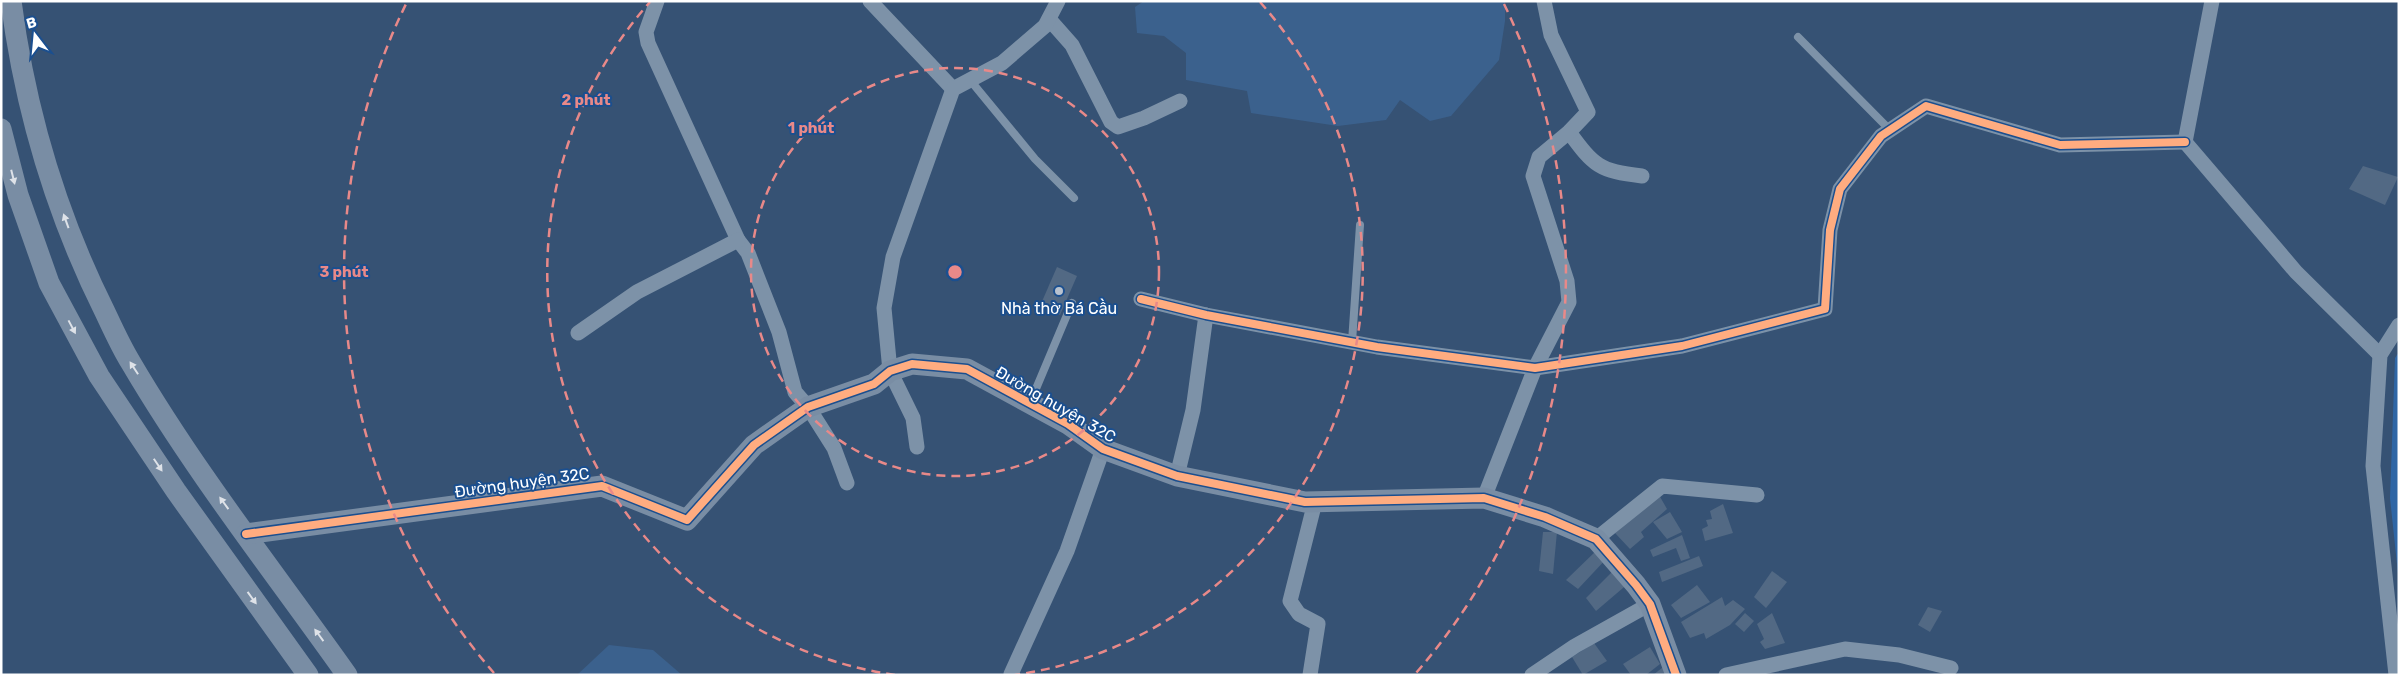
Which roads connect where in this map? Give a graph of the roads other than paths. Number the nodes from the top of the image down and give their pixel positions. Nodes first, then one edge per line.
1 (11, 1) edge
2 (657, 1) edge
3 (870, 1) edge
4 (1058, 1) edge
5 (1544, 1) edge
6 (2212, 1) edge
7 (1049, 19) junction
8 (1798, 37) dead end
9 (970, 80) junction
10 (952, 89) junction
11 (1180, 102) dead end
12 (1, 129) edge
13 (1889, 129) junction
14 (1569, 132) junction
15 (2185, 142) junction
16 (1642, 176) dead end
17 (1074, 198) dead end
18 (1360, 225) dead end
19 (738, 240) junction
20 (1141, 299) dead end
21 (1072, 303) dead end
22 (1206, 315) junction
23 (2399, 325) edge
24 (578, 333) dead end
25 (1352, 342) junction
26 (2380, 355) junction
27 (1535, 368) junction
28 (890, 371) junction
29 (1029, 403) junction
30 (808, 407) junction
31 (917, 447) dead end
32 (1103, 449) junction
33 (1177, 476) junction
34 (847, 483) dead end
35 (1757, 495) dead end
36 (1484, 498) junction
37 (1315, 502) junction
38 (246, 534) junction
39 (1596, 539) junction
40 (1650, 604) junction
41 (1951, 668) dead end
42 (1011, 674) edge
43 (308, 675) edge
44 (347, 675) edge
45 (1310, 675) edge
46 (1532, 675) edge
47 (1676, 675) edge
48 (1726, 675) edge
49 (2396, 675) edge

38 -> 1 street
2 - 19 street
3 - 10 street
4 - 7 street
5 - 14 street
6 - 15 street
7 - 9 street
7 - 11 street
8 - 13 lane
9 - 10 street
9 - 17 lane
10 - 28 street
12 -> 43 street
13 - 15 street
13 - 27 street
14 - 16 street
14 - 27 street
15 - 26 street
18 - 25 lane
19 - 24 street
19 - 30 street
20 - 22 street
21 - 29 lane
22 - 25 street
22 - 33 street
23 - 26 street
25 - 27 street
26 - 49 street
27 - 36 street
28 - 29 street, Đường huyện 32C
28 - 30 street, Đường huyện 32C
28 - 31 street
29 - 32 street, Đường huyện 32C
30 - 34 street
30 - 38 street, Đường huyện 32C
32 - 33 street, Đường huyện 32C
32 - 42 street
33 - 37 street, Đường huyện 32C
35 - 39 street
36 - 37 street, Đường huyện 32C
36 - 39 street, Đường huyện 32C
37 - 45 street
44 -> 38 street
39 - 40 street, Đường huyện 32C
40 - 46 street
40 - 47 street, Đường huyện 32C
41 - 48 street

